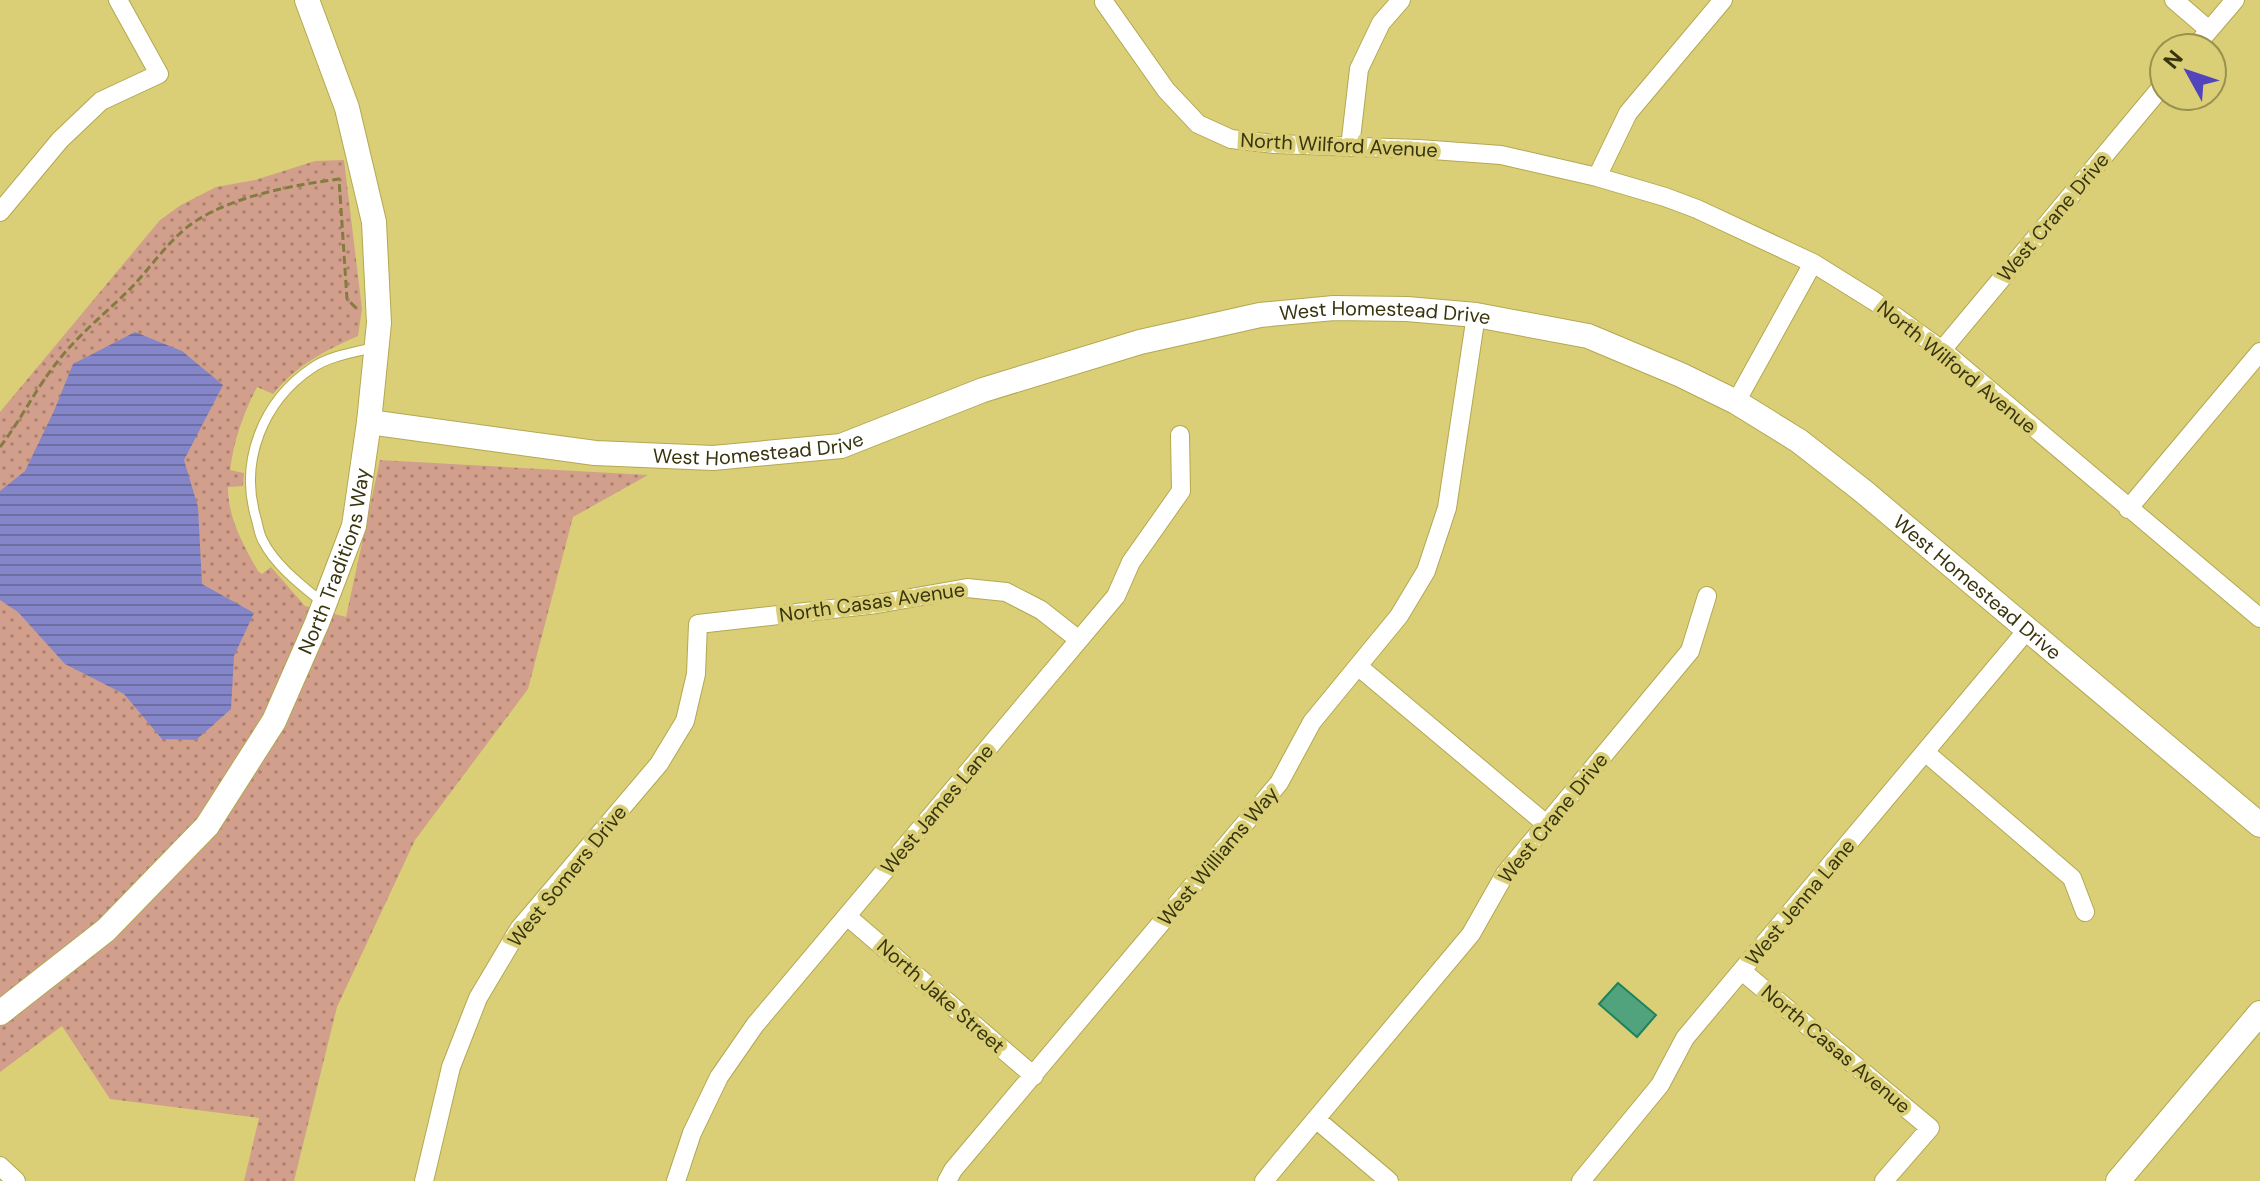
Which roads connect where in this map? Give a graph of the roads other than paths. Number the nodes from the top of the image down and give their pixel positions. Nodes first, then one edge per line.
1 (118, 0) edge
2 (307, 0) edge
3 (1401, 0) edge
4 (1723, 0) edge
5 (2174, 0) edge
6 (2235, 0) edge
7 (1104, 2) dead end
8 (2209, 30) joint
9 (2148, 103) edge
10 (1350, 147) junction
11 (1597, 177) junction
12 (0, 212) edge
13 (1813, 263) junction
14 (1476, 315) junction
15 (376, 347) junction
16 (1942, 350) junction
17 (2260, 352) edge
18 (1736, 402) junction
19 (369, 422) junction
20 (1180, 435) dead end
21 (2128, 509) junction
22 (1707, 596) dead end
23 (325, 604) junction
24 (2260, 618) edge
25 (698, 624) joint
26 (2028, 629) junction
27 (1079, 640) junction
28 (1359, 667) junction
29 (1925, 752) junction
30 (1546, 824) junction
31 (2260, 825) edge
32 (2085, 912) dead end
33 (848, 917) junction
34 (1742, 971) junction
35 (0, 1013) edge
36 (2260, 1013) edge
37 (1034, 1076) junction
38 (1317, 1120) junction
39 (0, 1166) edge
40 (16, 1181) edge
41 (424, 1181) edge
42 (676, 1181) edge
43 (947, 1181) edge
44 (1264, 1181) edge
45 (1389, 1181) edge
46 (1581, 1181) edge
47 (1884, 1181) edge
48 (2118, 1181) edge

1 - 12 street
2 - 15 street, North Traditions Way
3 - 10 street
4 - 11 street
5 - 8 street
6 - 8 street
7 - 10 street, North Wilford Avenue
9 - 16 street, West Crane Drive
10 - 11 street, North Wilford Avenue
11 - 13 street, North Wilford Avenue
13 - 16 street, North Wilford Avenue
13 - 18 street
14 - 18 street, West Homestead Drive
14 - 19 street, West Homestead Drive
14 - 28 street, West Williams Way
15 - 19 street, North Traditions Way
15 - 23 lane
16 - 21 street, North Wilford Avenue
17 - 21 street
18 - 26 street, West Homestead Drive
19 - 23 street, North Traditions Way
20 - 27 street, West James Lane
21 - 24 street, North Wilford Avenue
22 - 30 street, West Crane Drive
23 - 35 street, North Traditions Way
25 - 27 street, North Casas Avenue
25 - 41 street, West Somers Drive
26 - 29 street, West Jenna Lane
26 - 31 street, West Homestead Drive
27 - 33 street, West James Lane
28 - 30 street
28 - 37 street, West Williams Way
29 - 32 street
29 - 34 street, West Jenna Lane
30 - 38 street, West Crane Drive
33 - 37 street, North Jake Street
33 - 42 street, West James Lane
34 - 46 street, West Jenna Lane
34 - 47 street, North Casas Avenue
36 - 48 street
37 - 43 street, West Williams Way
38 - 44 street, West Crane Drive
38 - 45 street
39 - 40 street

